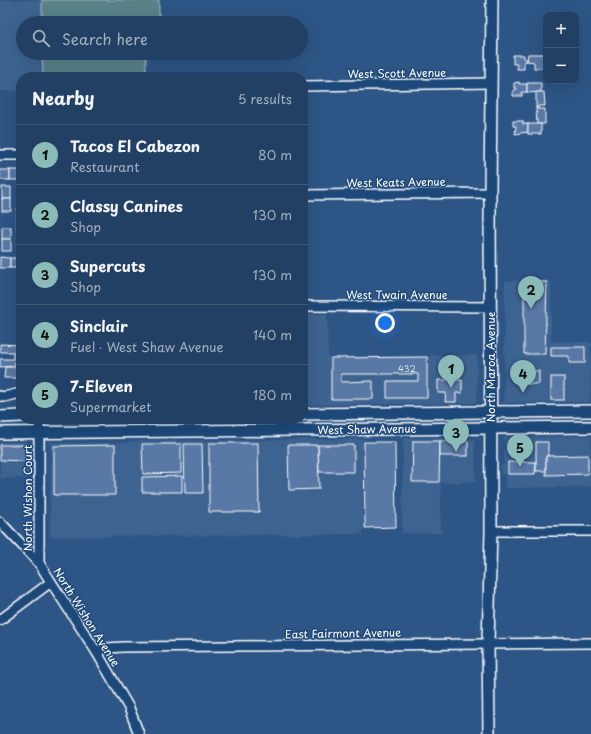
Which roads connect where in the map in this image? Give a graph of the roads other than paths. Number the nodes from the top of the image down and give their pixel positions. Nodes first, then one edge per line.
1 (492, 0) edge
2 (491, 83) junction
3 (308, 86) edge
4 (0, 155) edge
5 (16, 155) edge
6 (490, 193) junction
7 (308, 195) edge
8 (308, 306) edge
9 (490, 307) junction
10 (16, 394) edge
11 (0, 396) edge
12 (591, 411) edge
13 (490, 412) junction
14 (308, 414) edge
15 (0, 416) edge
16 (16, 416) edge
17 (39, 424) edge
18 (591, 427) edge
19 (490, 428) junction
20 (39, 432) junction
21 (0, 433) edge
22 (0, 522) edge
23 (491, 531) junction
24 (591, 531) edge
25 (39, 563) junction
26 (51, 582) junction
27 (0, 620) edge
28 (488, 643) junction
29 (591, 643) edge
30 (96, 651) junction
31 (140, 734) edge
32 (489, 734) edge

1 - 2 main road, North Maroa Avenue
2 - 3 street, West Scott Avenue
2 - 6 main road, North Maroa Avenue
4 - 5 street
6 - 7 street, West Keats Avenue
6 - 9 main road, North Maroa Avenue
8 - 9 street, West Twain Avenue
9 - 13 main road, North Maroa Avenue
10 - 11 street
12 - 13 main road, West Shaw Avenue
13 - 14 main road, West Shaw Avenue
13 - 19 main road, North Maroa Avenue
15 - 16 main road
17 - 20 street
18 - 19 main road, West Shaw Avenue
19 - 20 main road, West Shaw Avenue
19 - 23 main road, North Maroa Avenue
20 - 21 main road, West Shaw Avenue
20 - 25 street, North Wishon Court
22 - 25 street, North Wishon Avenue
23 - 24 street
23 - 28 main road, North Maroa Avenue
25 - 26 street, North Wishon Avenue
26 - 27 street
26 - 30 street, North Wishon Avenue
28 - 29 street, East Fairmont Avenue
28 - 30 street, East Fairmont Avenue
28 - 32 main road, North Maroa Avenue
30 - 31 street, North Wishon Avenue

